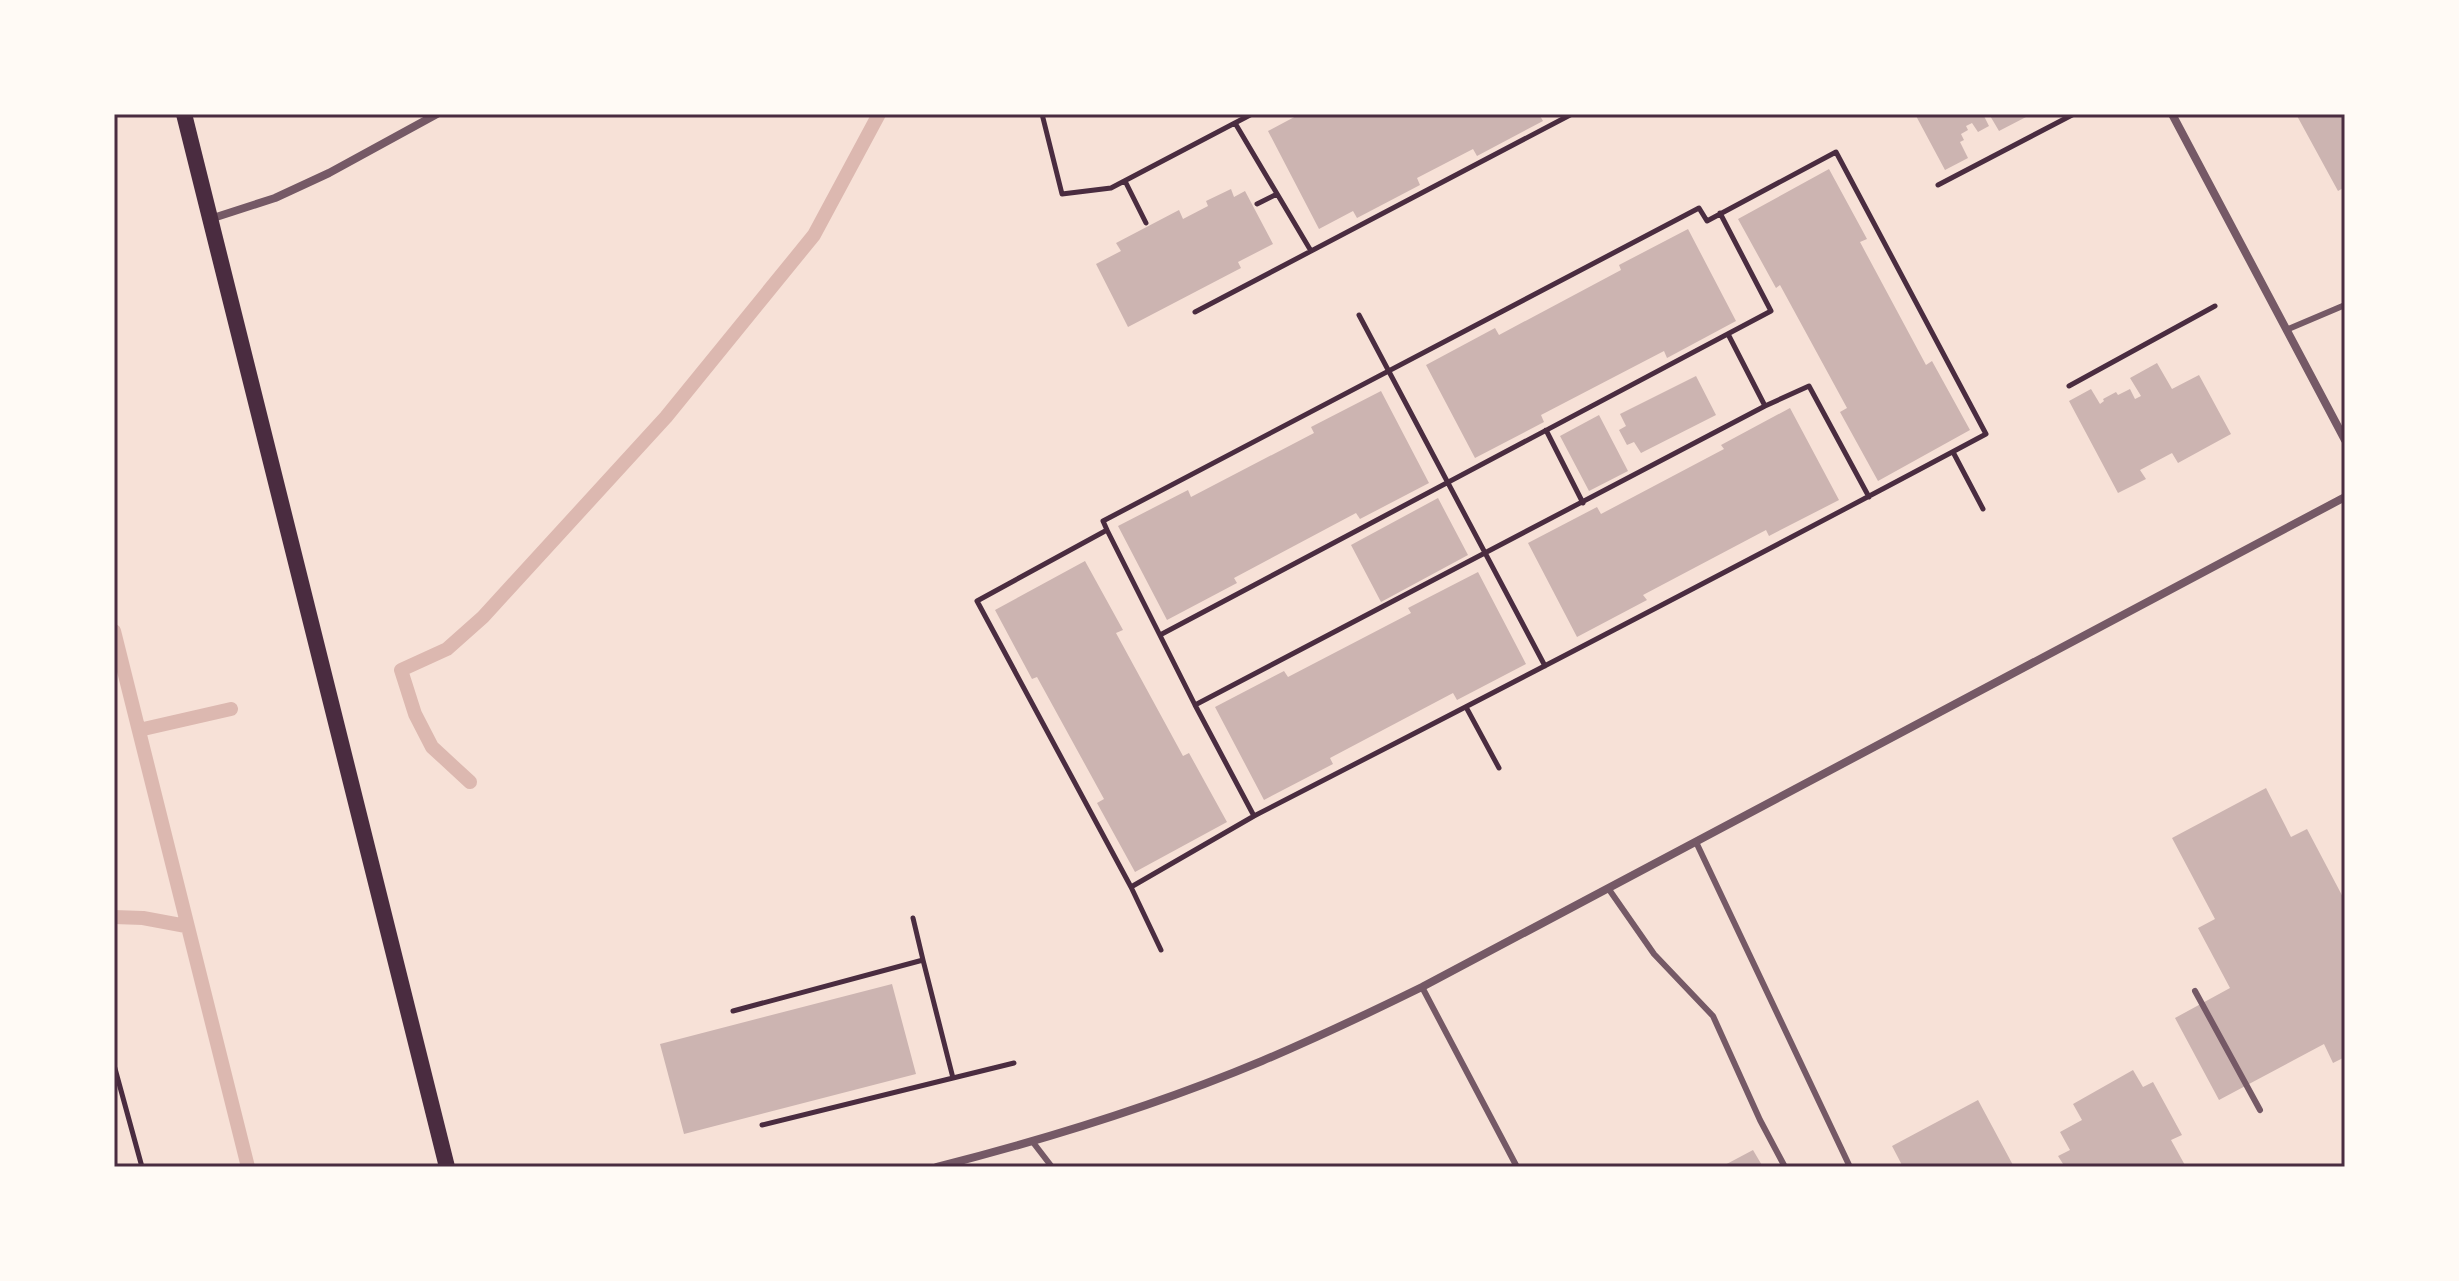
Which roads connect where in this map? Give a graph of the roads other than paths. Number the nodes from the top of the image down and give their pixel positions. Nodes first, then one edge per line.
1 (184, 114) edge
2 (437, 114) edge
3 (2172, 114) edge
4 (210, 219) junction
5 (2345, 305) edge
6 (2286, 330) junction
7 (2345, 440) edge
8 (2345, 497) edge
9 (1696, 842) junction
10 (1608, 888) junction
11 (1422, 987) junction
12 (2195, 991) dead end
13 (2260, 1110) dead end
14 (1032, 1141) junction
15 (447, 1167) edge
16 (937, 1167) edge
17 (1052, 1167) edge
18 (1517, 1167) edge
19 (1785, 1167) edge
20 (1850, 1167) edge

1 - 4 main road
2 - 4 street
3 - 6 street
4 - 15 main road
5 - 6 lane
6 - 7 street
8 - 9 street
9 - 10 street
9 - 20 lane
10 - 11 street
10 - 19 lane
11 - 14 street
11 - 18 lane
12 - 13 lane
14 - 16 street
14 - 17 lane

